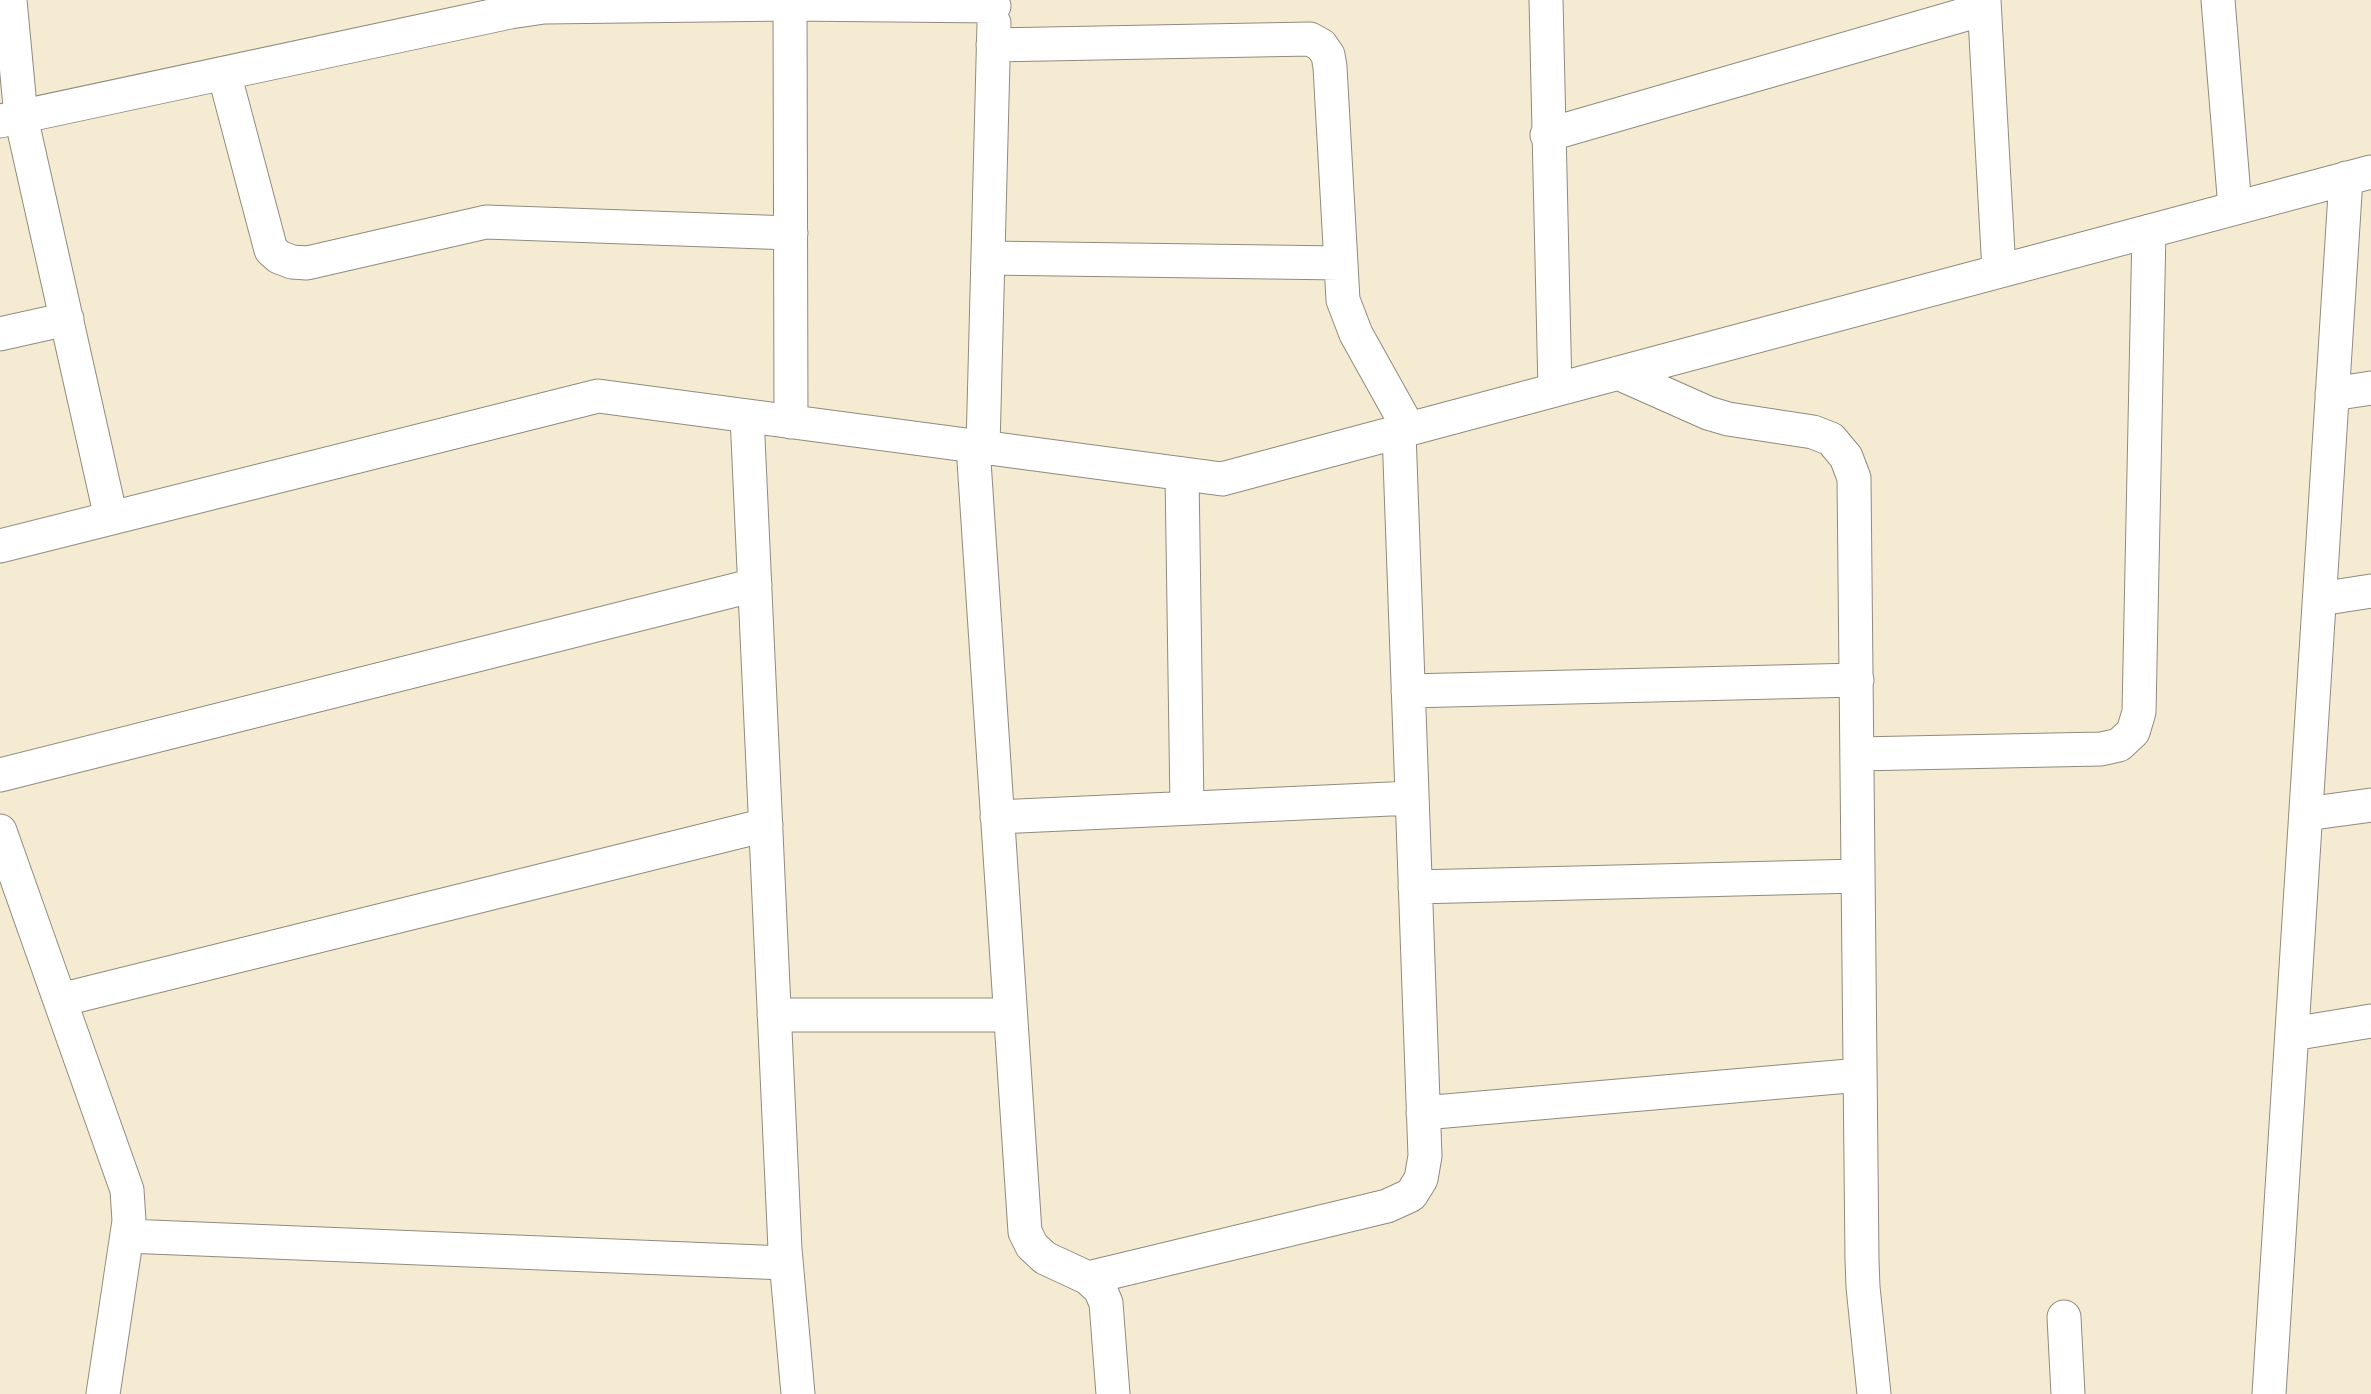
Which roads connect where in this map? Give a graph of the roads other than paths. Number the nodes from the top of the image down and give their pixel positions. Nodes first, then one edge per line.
1 (10, 0) edge
2 (1546, 0) edge
3 (2218, 0) edge
4 (790, 2) edge
5 (994, 3) edge
6 (1984, 4) edge
7 (993, 45) junction
8 (224, 73) junction
9 (11, 119) edge
10 (1547, 135) junction
11 (2359, 175) edge
12 (2235, 208) junction
13 (2149, 231) junction
14 (791, 233) junction
15 (988, 258) junction
16 (1341, 263) junction
17 (2000, 271) junction
18 (67, 320) junction
19 (0, 334) edge
20 (1618, 373) junction
21 (2371, 388) edge
22 (1555, 390) junction
23 (2332, 394) junction
24 (747, 416) junction
25 (791, 422) junction
26 (1404, 430) junction
27 (978, 447) junction
28 (1182, 474) junction
29 (111, 518) junction
30 (0, 546) edge
31 (755, 585) junction
32 (2371, 591) edge
33 (2320, 599) junction
34 (1857, 680) junction
35 (1408, 691) junction
36 (1857, 754) junction
37 (0, 775) edge
38 (1412, 798) junction
39 (2371, 805) edge
40 (1187, 808) junction
41 (2306, 814) junction
42 (997, 817) junction
43 (766, 825) junction
44 (0, 831) edge
45 (1858, 876) junction
46 (1415, 887) junction
47 (60, 1000) junction
48 (774, 1015) junction
49 (1009, 1015) junction
50 (2371, 1021) edge
51 (2292, 1034) junction
52 (1860, 1075) junction
53 (1423, 1113) junction
54 (127, 1236) junction
55 (785, 1263) junction
56 (1088, 1278) junction
57 (2064, 1317) dead end
58 (103, 1394) edge
59 (798, 1394) edge
60 (1113, 1394) edge
61 (1874, 1394) edge
62 (2068, 1394) edge
63 (2269, 1394) edge

1 - 9 street
2 - 10 street
3 - 12 street
4 - 5 street
4 - 8 street
4 - 14 street
5 - 7 street
6 - 10 street
6 - 17 street
7 - 15 street
7 - 16 street
8 - 9 street
8 - 14 street
9 - 18 street
10 - 22 street
11 - 12 street
11 - 23 street
12 - 13 street
13 - 17 street
13 - 36 street
14 - 25 street
15 - 16 street
15 - 27 street
16 - 26 street
17 - 20 street
18 - 19 street
18 - 29 street
20 - 22 street
20 - 34 street
21 - 23 street
22 - 26 street
23 - 33 street
24 - 25 street
24 - 29 street
24 - 31 street
25 - 27 street
26 - 28 street
26 - 35 street
27 - 28 street
27 - 42 street
28 - 40 street
29 - 30 street
31 - 37 street
31 - 43 street
32 - 33 street
33 - 41 street
34 - 35 street
34 - 36 street
35 - 38 street
36 - 45 street
38 - 40 street
38 - 46 street
39 - 41 street
40 - 42 street
41 - 51 street
42 - 49 street
43 - 47 street
43 - 48 street
44 - 47 street
45 - 46 street
45 - 52 street
46 - 53 street
47 - 54 street
48 - 49 street
48 - 55 street
49 - 56 street
50 - 51 street
51 - 63 street
52 - 53 street
52 - 61 street
53 - 56 street
54 - 55 street
54 - 58 street
55 - 59 street
56 - 60 street
57 - 62 street

